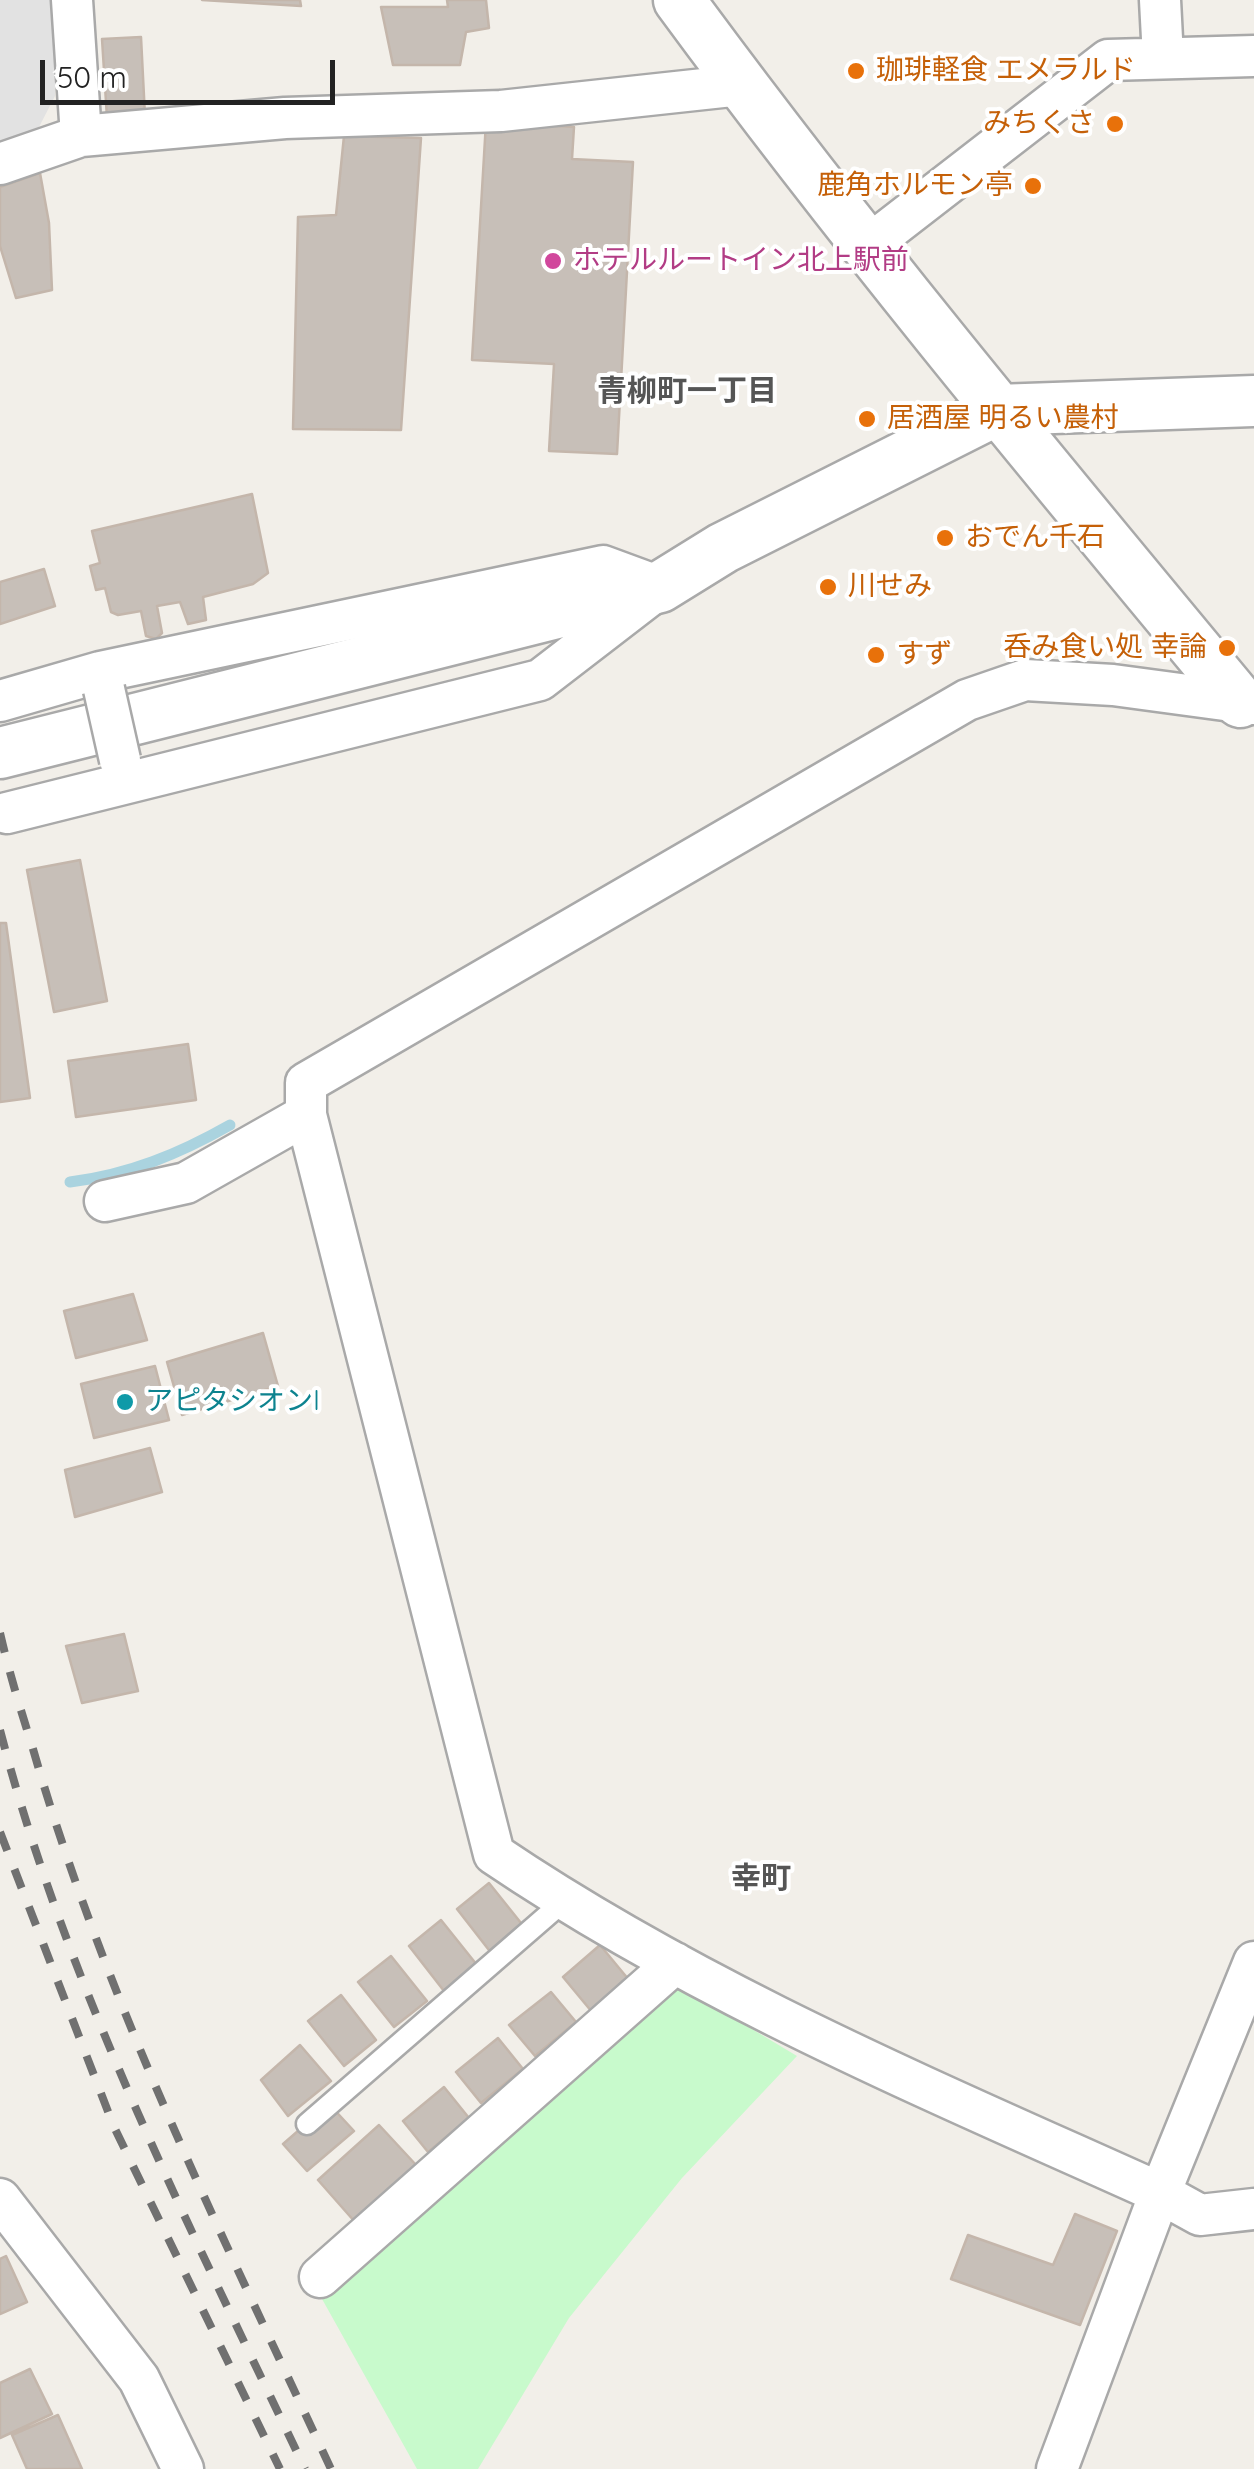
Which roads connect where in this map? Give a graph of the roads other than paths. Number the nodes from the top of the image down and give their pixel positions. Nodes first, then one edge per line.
1 (72, 0) edge
2 (679, 0) edge
3 (1160, 0) edge
4 (1254, 56) edge
5 (1163, 58) junction
6 (741, 84) junction
7 (81, 136) junction
8 (0, 164) edge
9 (869, 245) junction
10 (1254, 401) edge
11 (997, 410) junction
12 (660, 587) junction
13 (102, 680) junction
14 (0, 702) edge
15 (1249, 708) edge
16 (0, 754) edge
17 (122, 771) junction
18 (7, 813) dead end
19 (306, 1115) junction
20 (105, 1202) dead end
21 (564, 1901) junction
22 (1254, 1962) edge
23 (675, 1963) junction
24 (307, 2124) dead end
25 (1160, 2194) junction
26 (0, 2198) edge
27 (1254, 2209) edge
28 (320, 2277) dead end
29 (182, 2469) edge
30 (1058, 2469) edge

1 - 7 street
2 - 6 street
3 - 5 street
4 - 5 street
5 - 9 street
6 - 7 street
6 - 9 street
7 - 8 street
9 - 11 street
10 - 11 street
11 - 12 street
11 - 15 street
12 - 13 street
12 - 16 street
12 - 17 street
13 - 14 street
13 - 17 street, bridge
15 - 19 street
17 - 18 street
19 - 20 street
19 - 21 street
21 - 23 street
21 - 24 lane
22 - 25 street
23 - 25 street
23 - 28 street
25 - 27 street
25 - 30 street
26 - 29 street

